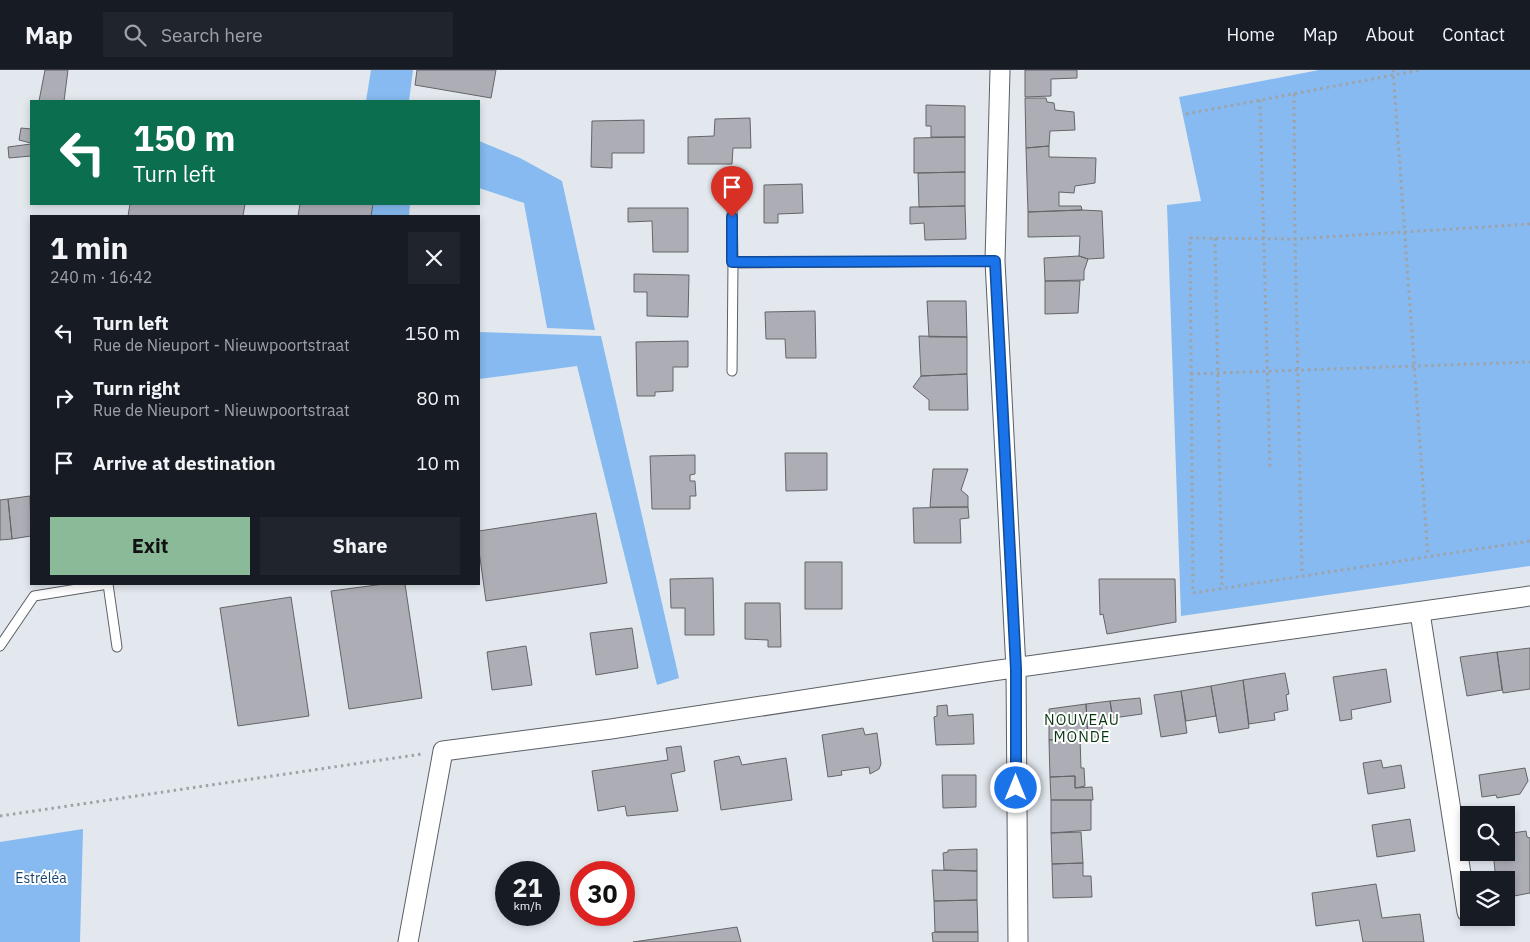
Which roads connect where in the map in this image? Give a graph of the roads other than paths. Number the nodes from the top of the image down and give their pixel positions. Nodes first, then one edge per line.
1 (1000, 70) edge
2 (732, 202) dead end
3 (995, 261) junction
4 (732, 262) junction
5 (732, 371) dead end
6 (102, 585) edge
7 (108, 585) edge
8 (1530, 596) edge
9 (1420, 613) junction
10 (0, 646) edge
11 (117, 647) dead end
12 (1016, 669) junction
13 (1461, 871) edge
14 (408, 942) edge
15 (1018, 942) edge

1 - 3 street
2 - 4 lane
3 - 4 lane
3 - 12 street
4 - 5 lane
6 - 10 lane
7 - 11 lane
8 - 9 street
9 - 12 street
9 - 13 street
12 - 14 street
12 - 15 street

